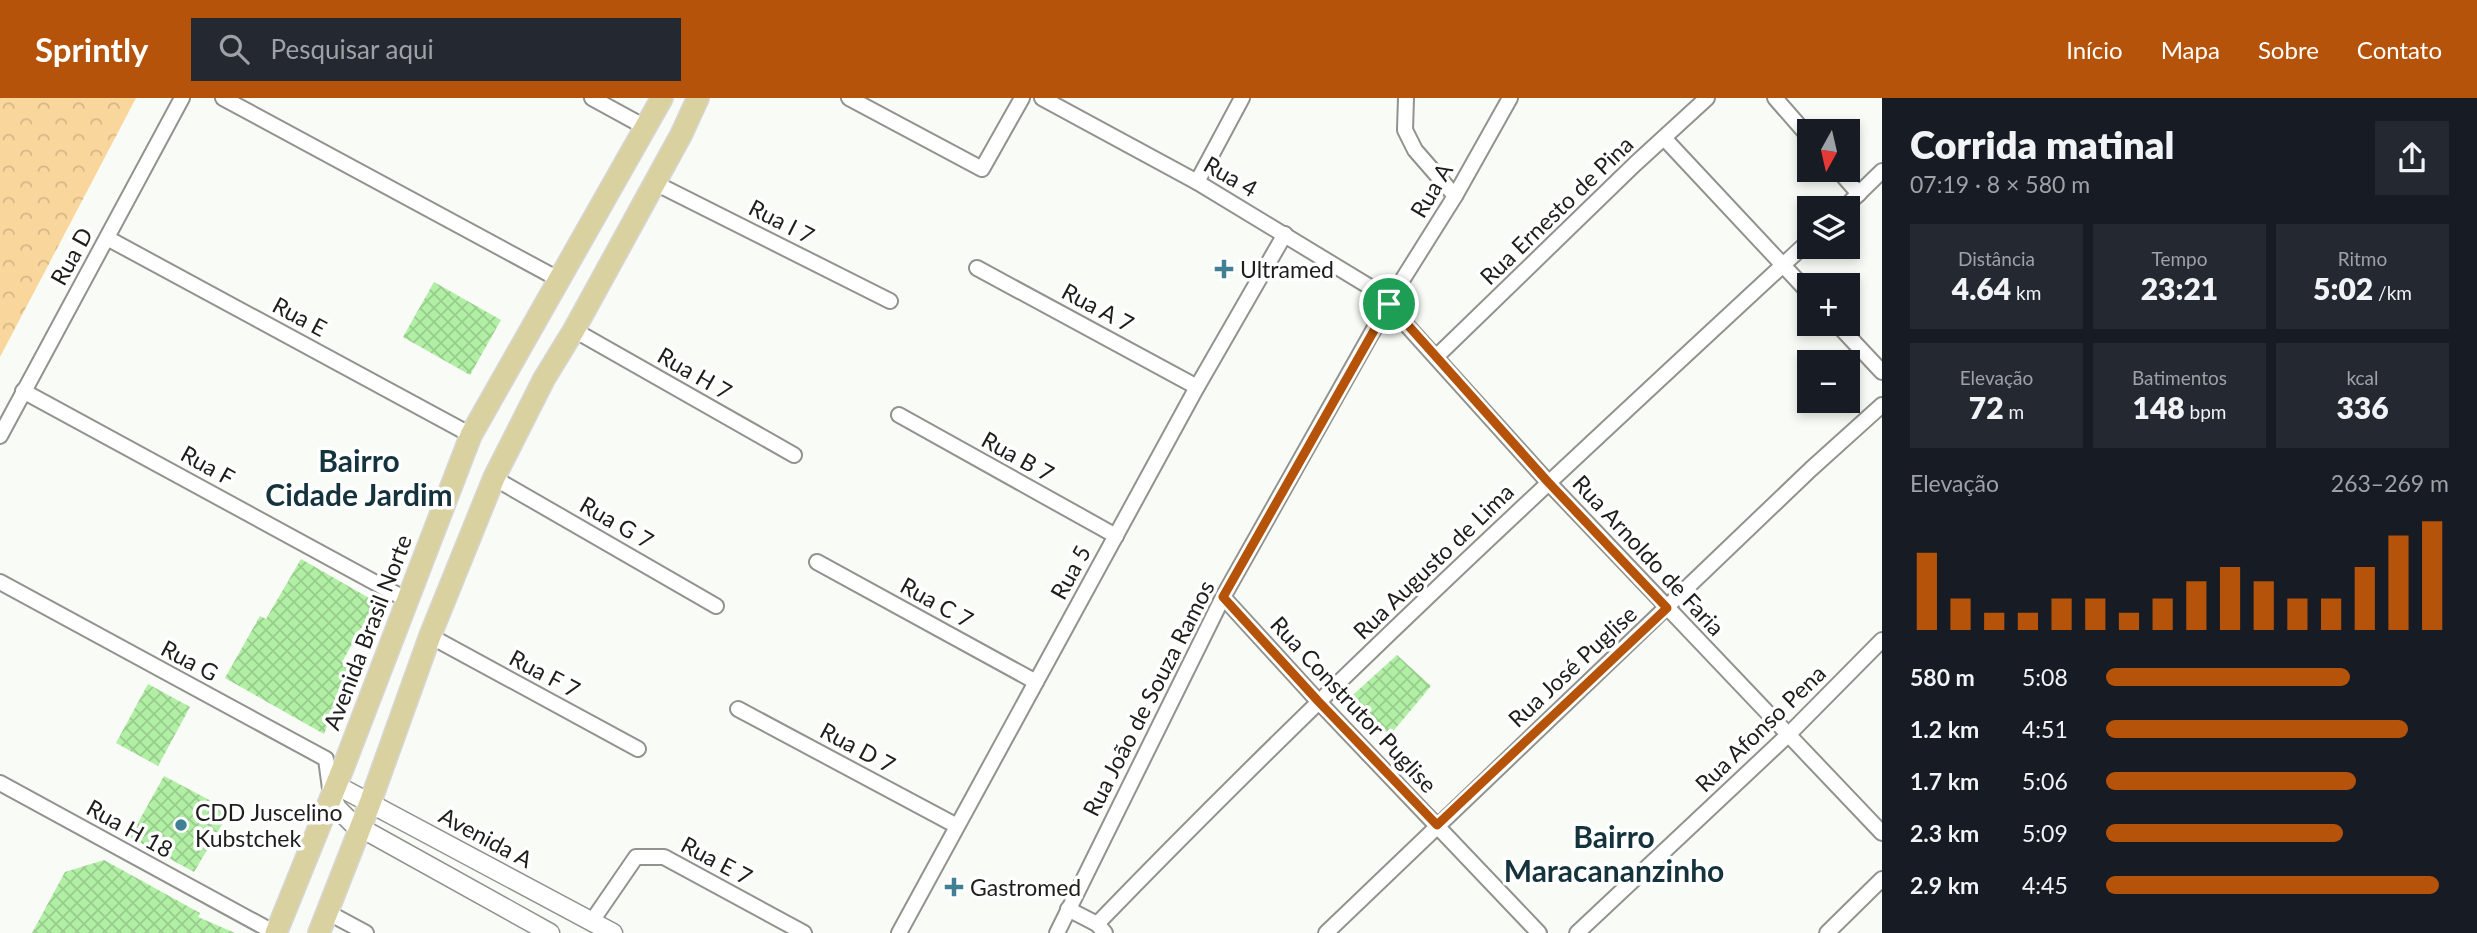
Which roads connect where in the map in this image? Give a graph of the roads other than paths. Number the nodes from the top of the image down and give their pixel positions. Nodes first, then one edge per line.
1 (182, 98) edge
2 (223, 98) edge
3 (592, 98) edge
4 (662, 98) edge
5 (698, 98) edge
6 (849, 98) edge
7 (1022, 98) edge
8 (1042, 98) edge
9 (1242, 98) edge
10 (1406, 98) edge
11 (1510, 98) edge
12 (1707, 98) edge
13 (1775, 98) edge
14 (1797, 123) edge
15 (645, 127) junction
16 (1664, 138) junction
17 (1882, 171) edge
18 (1197, 181) junction
19 (653, 182) junction
20 (1848, 182) edge
21 (1859, 194) joint
22 (1455, 196) junction
23 (1285, 234) junction
24 (107, 238) junction
25 (1797, 252) edge
26 (1783, 265) junction
27 (977, 268) dead end
28 (560, 280) junction
29 (1797, 280) edge
30 (890, 301) dead end
31 (1389, 304) junction
32 (574, 330) junction
33 (1848, 336) edge
34 (1437, 356) junction
35 (1882, 372) edge
36 (1197, 387) junction
37 (23, 391) junction
38 (1882, 405) edge
39 (899, 415) dead end
40 (471, 435) junction
41 (0, 436) edge
42 (794, 455) dead end
43 (495, 478) junction
44 (1548, 482) junction
45 (1115, 536) junction
46 (817, 562) dead end
47 (0, 582) edge
48 (1223, 597) junction
49 (407, 600) junction
50 (716, 606) dead end
51 (1667, 608) junction
52 (430, 636) junction
53 (1882, 640) edge
54 (1036, 682) junction
55 (1318, 701) junction
56 (738, 709) dead end
57 (1788, 734) junction
58 (638, 749) dead end
59 (0, 782) edge
60 (334, 790) junction
61 (370, 803) junction
62 (1437, 825) junction
63 (957, 826) junction
64 (360, 827) junction
65 (1882, 832) edge
66 (1882, 879) edge
67 (1068, 909) junction
68 (327, 912) junction
69 (593, 921) junction
70 (1101, 928) edge
71 (275, 933) edge
72 (319, 933) edge
73 (366, 933) edge
74 (550, 933) edge
75 (613, 933) edge
76 (804, 933) edge
77 (899, 933) edge
78 (1057, 933) edge
79 (1326, 933) edge
80 (1539, 933) edge
81 (1577, 933) edge
82 (1827, 933) edge

1 - 24 street, Rua D
2 - 28 street
3 - 15 street
4 - 15 main road, Avenida Brasil Norte
5 - 19 main road
6 - 7 street
8 - 18 street, Rua 4
9 - 18 street
10 - 22 street
11 - 22 street, Rua A
12 - 16 street, Rua Ernesto de Pina
13 - 14 street
15 - 28 main road, Avenida Brasil Norte
16 - 26 street
16 - 34 street, Rua Ernesto de Pina
17 - 21 street
18 - 23 street, Rua 4
19 - 30 street, Rua I 7
19 - 32 main road
20 - 21 street
22 - 31 street, Rua A
23 - 31 street, Rua 4
23 - 36 street, Rua 5
24 - 37 street, Rua D
24 - 40 street, Rua E
25 - 26 street, Rua Augusto de Lima
26 - 29 street
26 - 44 street, Rua Augusto de Lima
27 - 36 street, Rua A 7
28 - 40 main road, Avenida Brasil Norte
31 - 34 street, Rua Arnoldo de Faria
31 - 48 street, Rua João de Souza Ramos
32 - 42 street, Rua H 7
32 - 43 main road
33 - 35 street
34 - 44 street, Rua Arnoldo de Faria
36 - 45 street, Rua 5
37 - 41 street, Rua D
37 - 49 street, Rua F
38 - 51 street, Rua José Puglise
39 - 45 street, Rua B 7
40 - 49 main road, Avenida Brasil Norte
43 - 50 street, Rua G 7
43 - 52 main road
44 - 51 street, Rua Arnoldo de Faria
44 - 55 street, Rua Augusto de Lima
45 - 54 street, Rua 5
46 - 54 street, Rua C 7
47 - 60 street, Rua G
48 - 55 street, Rua Construtor Puglise
48 - 67 street, Rua João de Souza Ramos
49 - 60 main road, Avenida Brasil Norte
51 - 57 street, Rua Arnoldo de Faria
51 - 62 street, Rua José Puglise
52 - 58 street, Rua F 7
52 - 61 main road
53 - 57 street, Rua Afonso Pena
54 - 63 street, Rua 5
55 - 62 street, Rua Construtor Puglise
55 - 70 street, Rua Augusto de Lima
56 - 63 street, Rua D 7
57 - 65 street, Rua Arnoldo de Faria
57 - 81 street, Rua Afonso Pena
59 - 71 street, Rua H 18
60 - 61 street, Avenida A
60 - 64 street
60 - 71 main road, Avenida Brasil Norte
61 - 64 main road
61 - 69 street, Avenida A
62 - 79 street, Rua José Puglise
62 - 80 street, Rua Construtor Puglise
63 - 77 street, Rua 5
64 - 68 main road
64 - 74 street
66 - 82 street
67 - 70 street
67 - 78 street, Rua João de Souza Ramos
68 - 72 main road
68 - 73 street
69 - 75 street, Avenida A
69 - 76 street, Rua E 7

